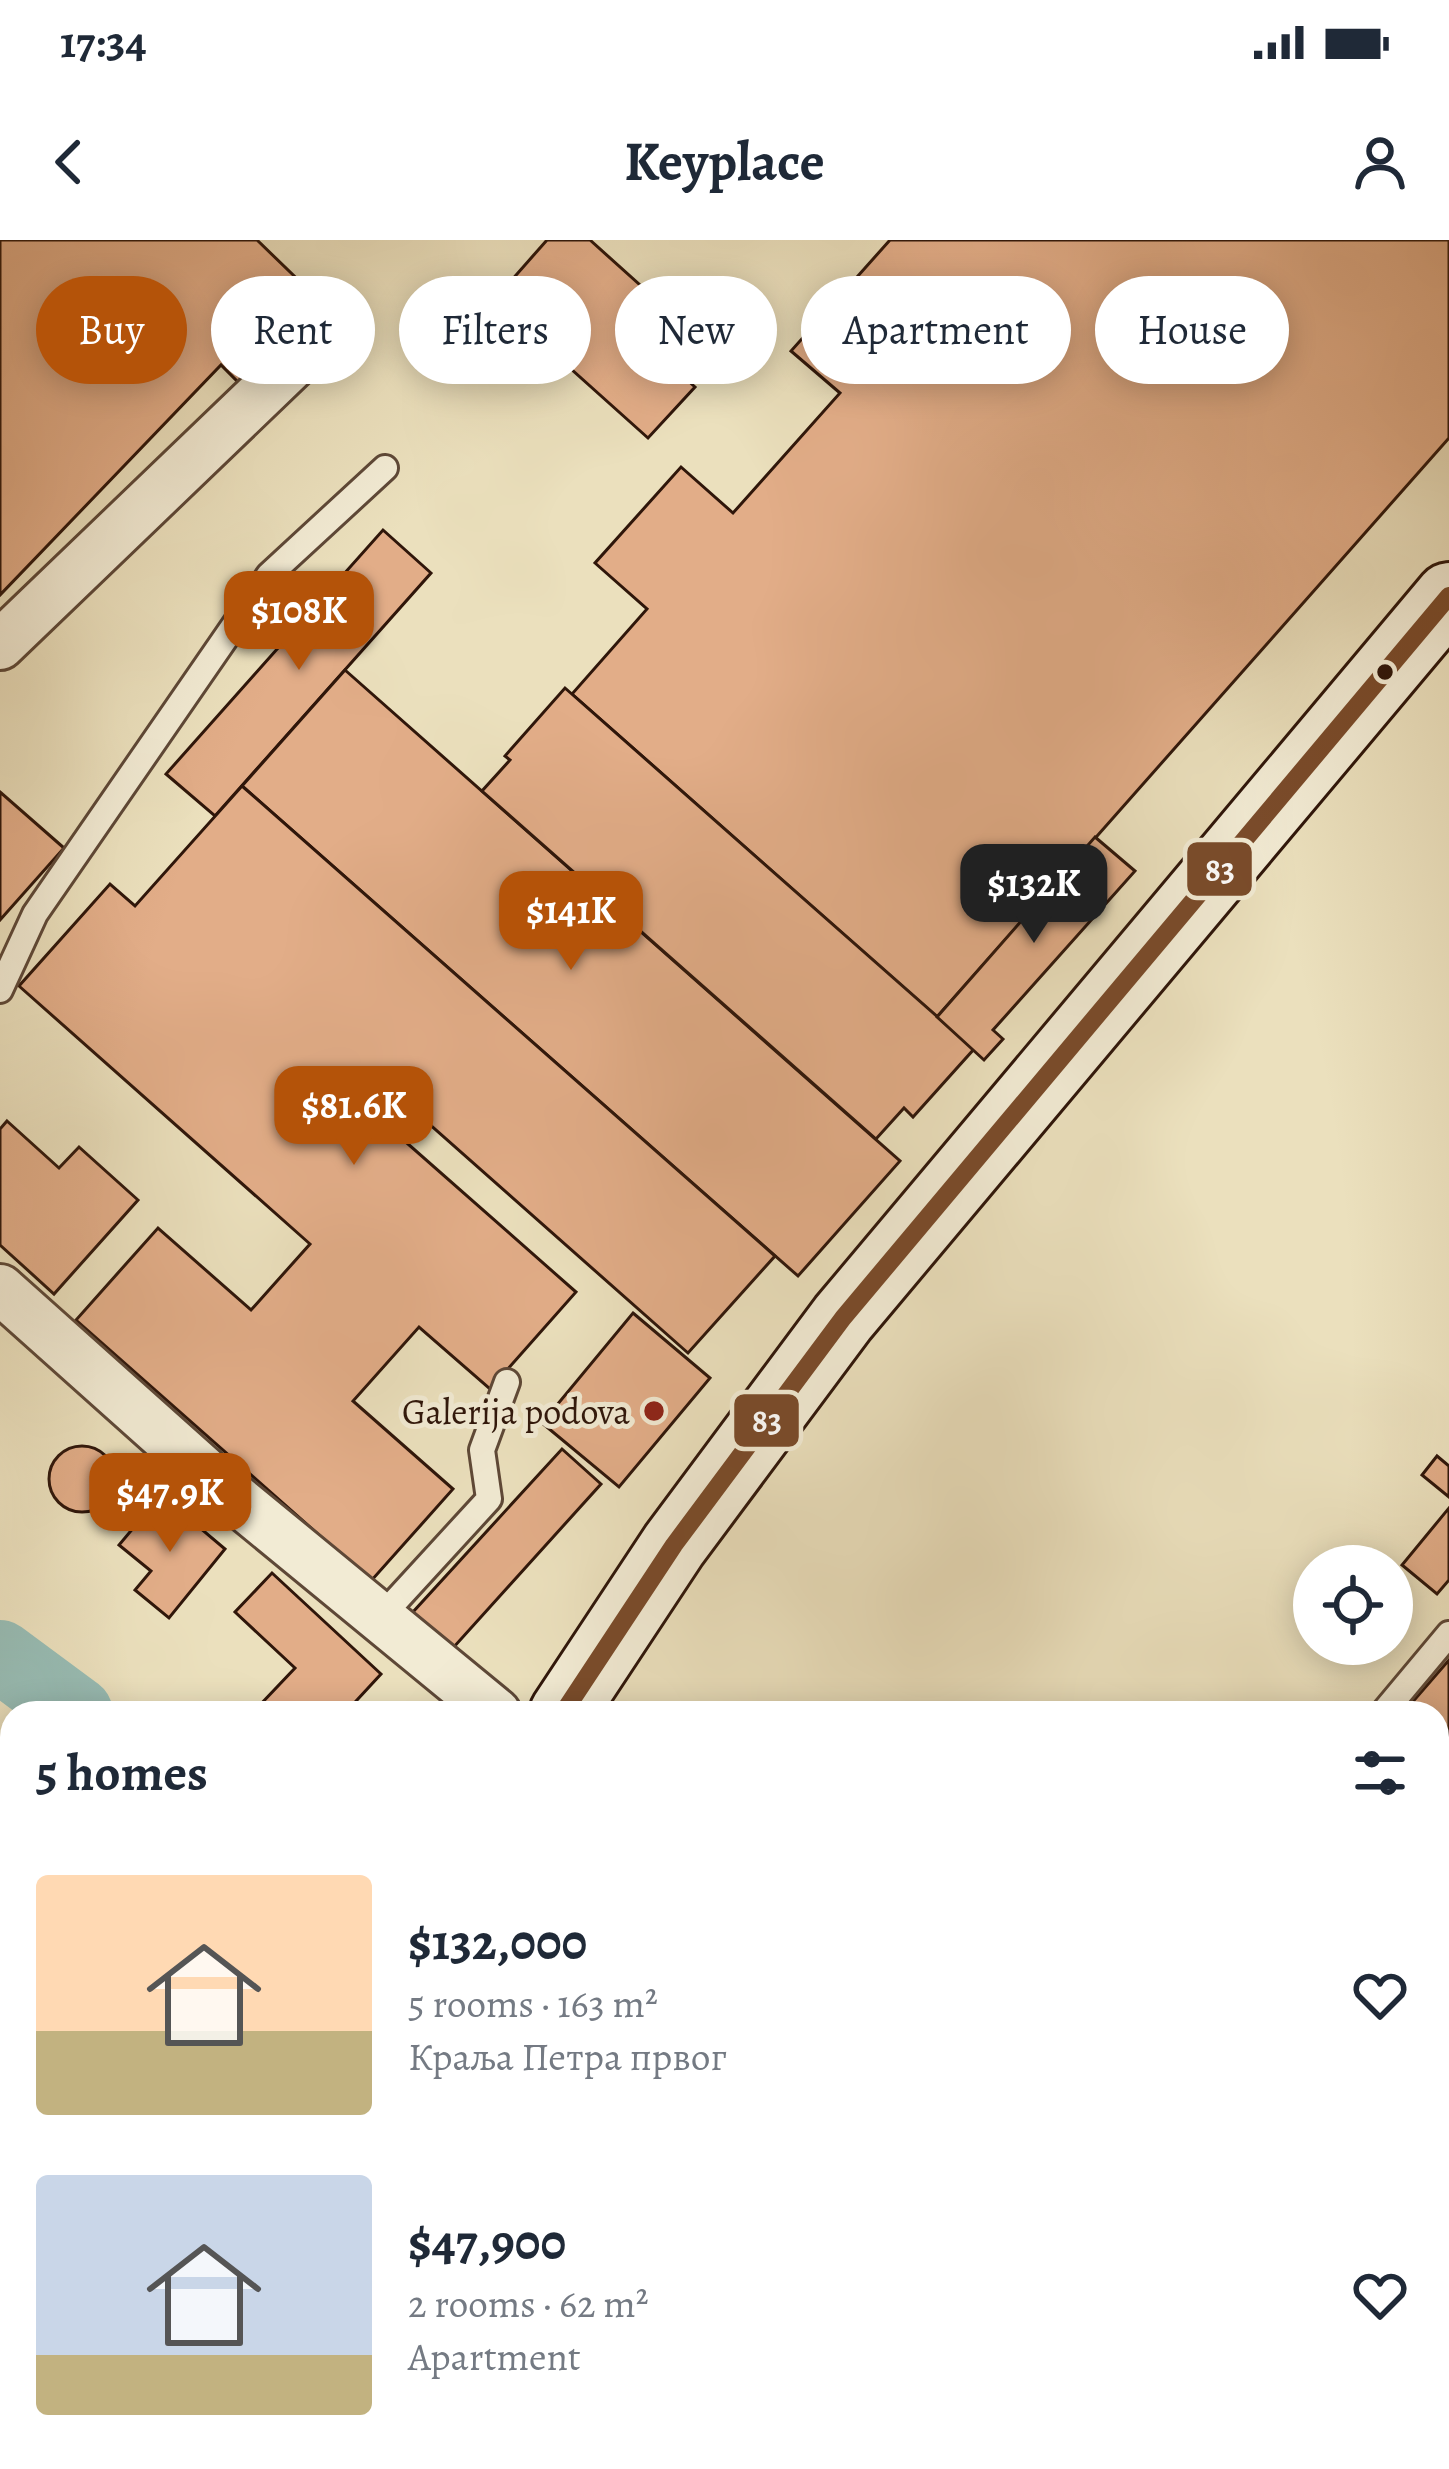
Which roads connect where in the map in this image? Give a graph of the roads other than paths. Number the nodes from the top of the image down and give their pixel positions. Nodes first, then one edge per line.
1 (272, 384) edge
2 (386, 468) dead end
3 (1449, 596) edge
4 (0, 645) edge
5 (0, 990) edge
6 (0, 1289) edge
7 (507, 1382) dead end
8 (379, 1619) junction
9 (1449, 1634) edge
10 (481, 1701) edge
11 (571, 1701) edge
12 (1393, 1701) edge

1 - 4 street
2 - 5 lane
3 - 11 main road
6 - 8 street
7 - 8 lane
8 - 10 street
9 - 12 lane

